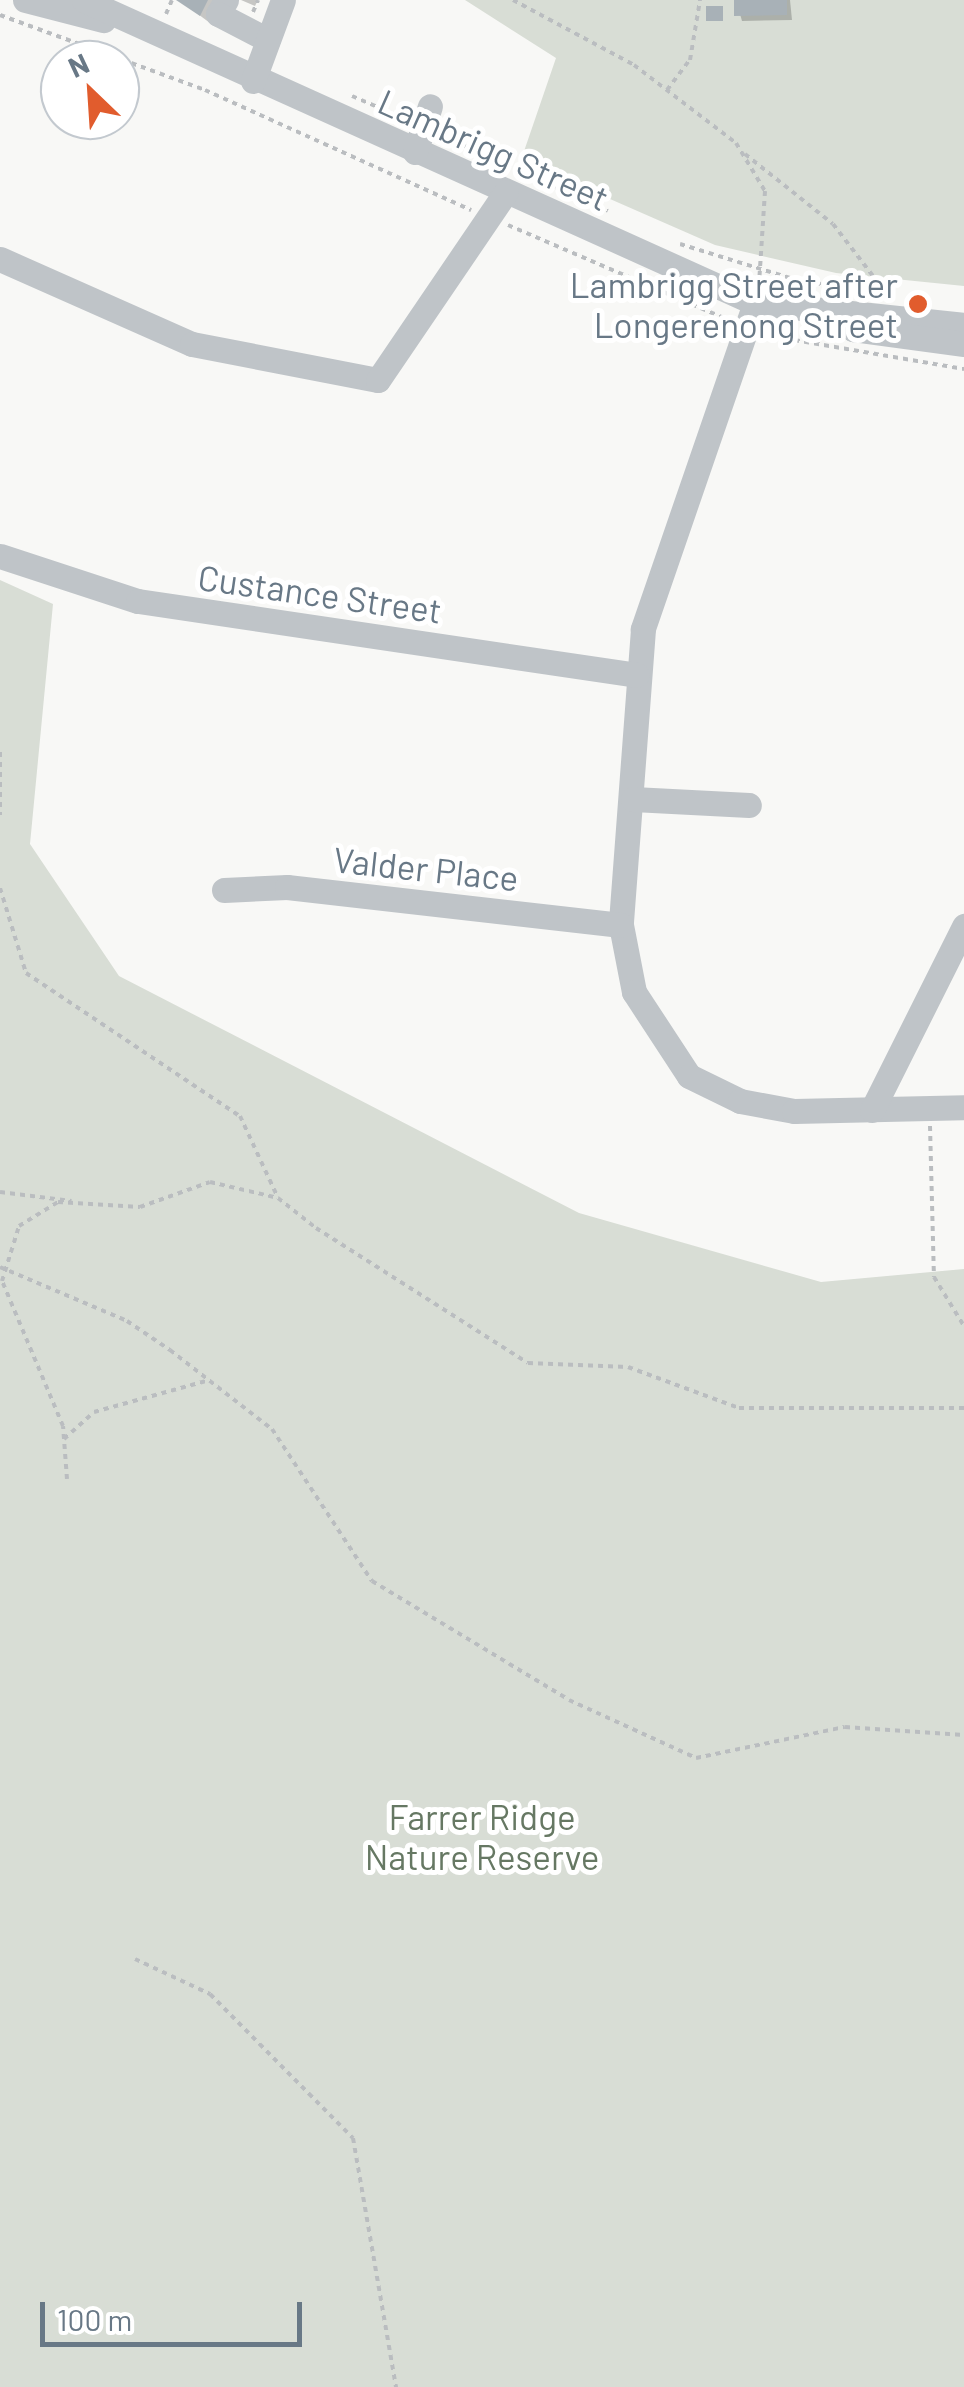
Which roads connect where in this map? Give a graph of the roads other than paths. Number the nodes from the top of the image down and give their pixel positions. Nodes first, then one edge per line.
1 (25, 0) edge
2 (84, 0) edge
3 (226, 0) edge
4 (283, 0) edge
5 (135, 19) junction
6 (268, 40) junction
7 (253, 81) junction
8 (427, 117) road end
9 (414, 152) junction
10 (506, 192) junction
11 (0, 259) edge
12 (755, 304) junction
13 (843, 318) junction
14 (964, 325) edge
15 (964, 344) edge
16 (0, 556) edge
17 (637, 675) junction
18 (633, 799) junction
19 (748, 805) dead end
20 (224, 890) dead end
21 (621, 925) junction
22 (964, 926) edge
23 (964, 1107) edge
24 (872, 1110) junction

1 - 5 street, Lambrigg Street
2 - 5 street, Lambrigg Street
3 - 6 street
4 - 6 street
5 - 7 street, Lambrigg Street
6 - 7 street
7 - 9 street, Lambrigg Street
8 - 9 street
9 - 10 street, Lambrigg Street
10 - 11 street
10 - 12 street, Lambrigg Street
12 - 13 street, Lambrigg Street
12 - 17 street
13 - 14 street, Lambrigg Street
13 - 15 street, Lambrigg Street
16 - 17 street, Custance Street
17 - 18 street
18 - 19 street
18 - 21 street
20 - 21 street, Valder Place
21 - 24 street
22 - 24 street
23 - 24 street

